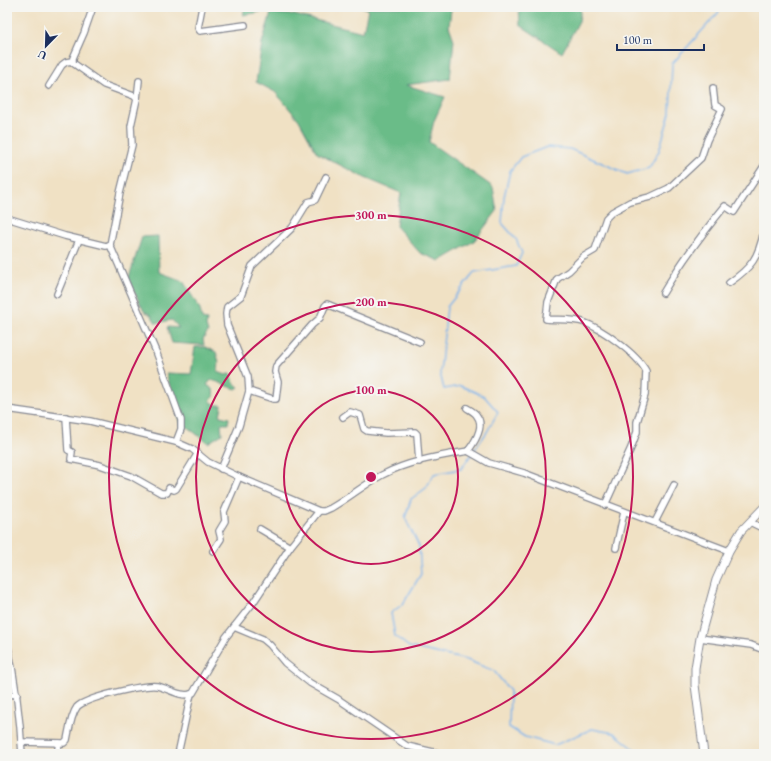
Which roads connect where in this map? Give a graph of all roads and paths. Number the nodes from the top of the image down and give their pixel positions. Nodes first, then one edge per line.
1 (92, 7) edge
2 (202, 7) edge
3 (245, 25) dead end
4 (72, 61) junction
5 (139, 81) dead end
6 (49, 86) dead end
7 (713, 88) dead end
8 (137, 99) junction
9 (764, 166) edge
10 (326, 177) dead end
11 (7, 218) edge
12 (764, 231) edge
13 (79, 240) junction
14 (110, 245) junction
15 (729, 283) dead end
16 (663, 293) dead end
17 (57, 294) dead end
18 (420, 342) dead end
19 (249, 391) junction
20 (467, 408) dead end
21 (7, 409) edge
22 (66, 417) junction
23 (343, 417) dead end
24 (176, 442) junction
25 (470, 452) junction
26 (198, 454) junction
27 (419, 462) junction
28 (221, 469) junction
29 (238, 477) junction
30 (674, 485) dead end
31 (605, 505) junction
32 (764, 507) edge
33 (319, 511) junction
34 (624, 512) junction
35 (655, 522) junction
36 (750, 522) junction
37 (260, 529) dead end
38 (764, 529) edge
39 (290, 547) junction
40 (616, 548) dead end
41 (213, 551) dead end
42 (729, 551) junction
43 (234, 627) junction
44 (700, 638) junction
45 (7, 642) edge
46 (764, 650) edge
47 (17, 694) junction
48 (191, 694) junction
49 (7, 695) edge
50 (21, 742) junction
51 (59, 743) junction
52 (22, 754) edge
53 (57, 754) edge
54 (178, 754) edge
55 (442, 754) edge
56 (704, 754) edge

1 - 4 street
2 - 3 street
4 - 6 street
4 - 8 street
5 - 8 street
7 - 31 street
8 - 14 street
9 - 16 street
10 - 19 street
11 - 13 street
12 - 15 street
13 - 14 street
13 - 17 street
14 - 24 street
18 - 19 street
19 - 28 street
20 - 25 street
21 - 22 street
22 - 24 street
22 - 26 street
23 - 27 street
24 - 26 street
25 - 27 street
25 - 31 street
26 - 28 street
27 - 33 street
28 - 29 street
29 - 33 street
29 - 41 street
30 - 35 street
31 - 34 street
32 - 36 main road
33 - 39 street
34 - 35 street
34 - 40 street
35 - 42 street
36 - 38 street
36 - 42 main road
37 - 39 street
39 - 43 street
42 - 44 main road
43 - 48 street
43 - 55 street
44 - 46 street
44 - 56 main road
45 - 47 street
47 - 49 street
47 - 50 street
48 - 51 street
48 - 54 street
50 - 51 street
50 - 52 street
51 - 53 street

